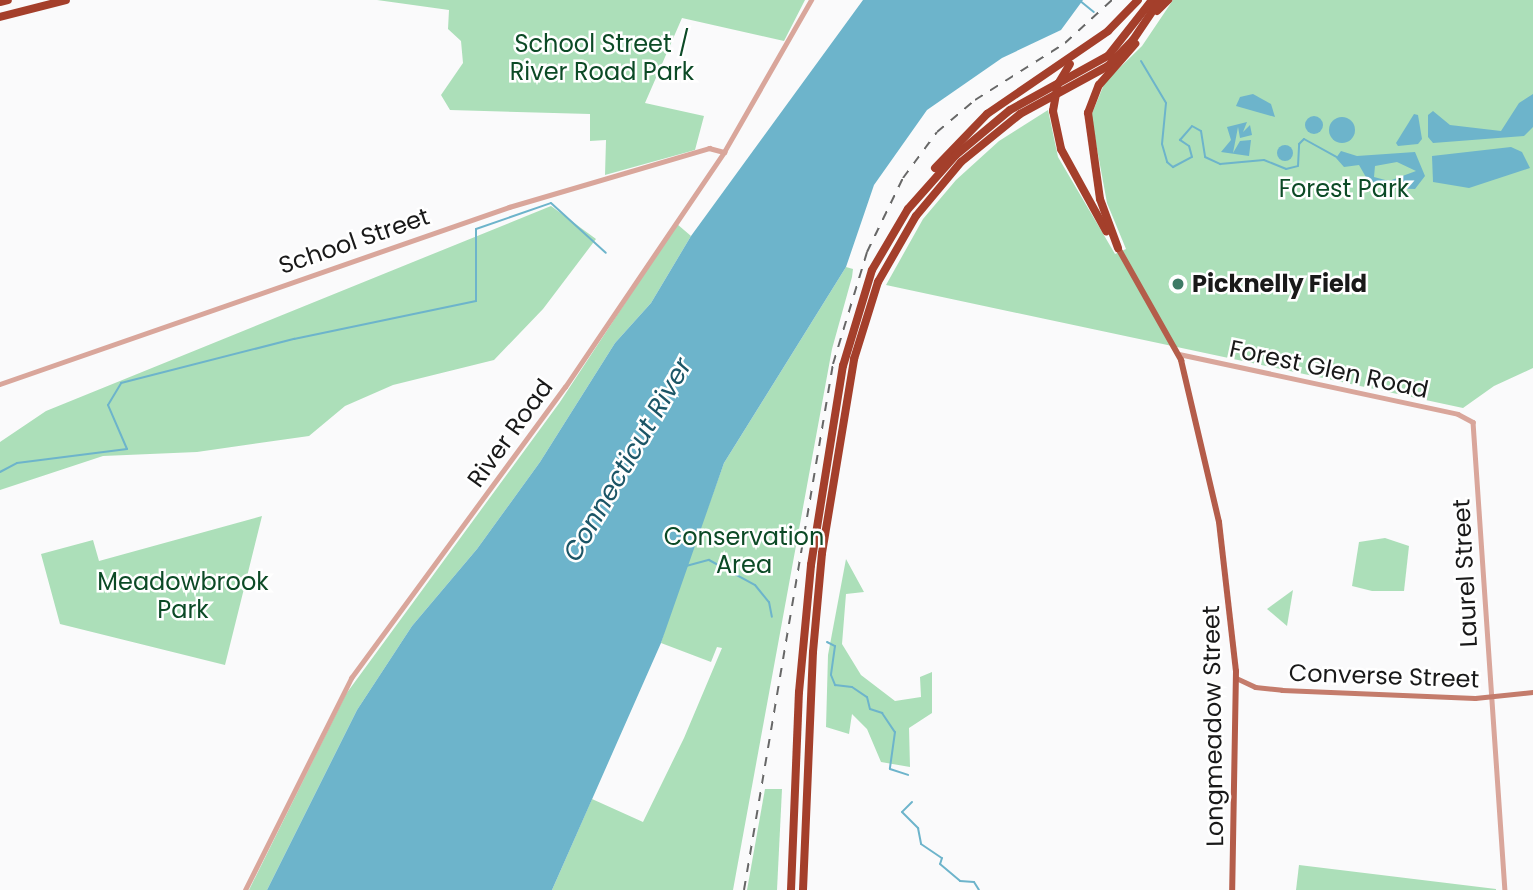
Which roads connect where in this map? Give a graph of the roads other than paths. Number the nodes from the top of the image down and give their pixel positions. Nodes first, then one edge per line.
1 (8, 0) edge
2 (66, 0) edge
3 (811, 0) edge
4 (1130, 0) edge
5 (1138, 0) edge
6 (1152, 0) edge
7 (1160, 0) edge
8 (1168, 0) edge
9 (0, 2) edge
10 (0, 18) edge
11 (1147, 20) junction
12 (1142, 29) junction
13 (1097, 38) junction
14 (1087, 46) junction
15 (724, 152) junction
16 (916, 197) junction
17 (1118, 248) junction
18 (1177, 353) junction
19 (0, 384) edge
20 (1473, 422) joint
21 (1236, 678) junction
22 (1533, 692) edge
23 (1491, 697) junction
24 (245, 890) edge
25 (791, 890) edge
26 (803, 890) edge
27 (1231, 890) edge
28 (1506, 890) edge

1 - 9 highway
2 - 10 highway
3 - 15 street, River Road
4 - 13 highway
5 - 13 highway
6 - 16 highway
7 - 11 highway
8 - 11 highway
11 - 12 highway
12 - 17 highway
12 - 26 highway
13 - 14 highway
14 - 16 highway
14 - 17 highway, bridge
15 - 19 street, School Street
15 - 24 street, River Road
16 - 25 highway
17 - 18 main road, Longmeadow Street
18 - 20 street, Forest Glen Road
18 - 21 main road, Longmeadow Street
20 - 23 street, Laurel Street
21 - 23 main road, Converse Street
21 - 27 main road, Longmeadow Street
22 - 23 main road, Converse Street
23 - 28 street, Laurel Street

